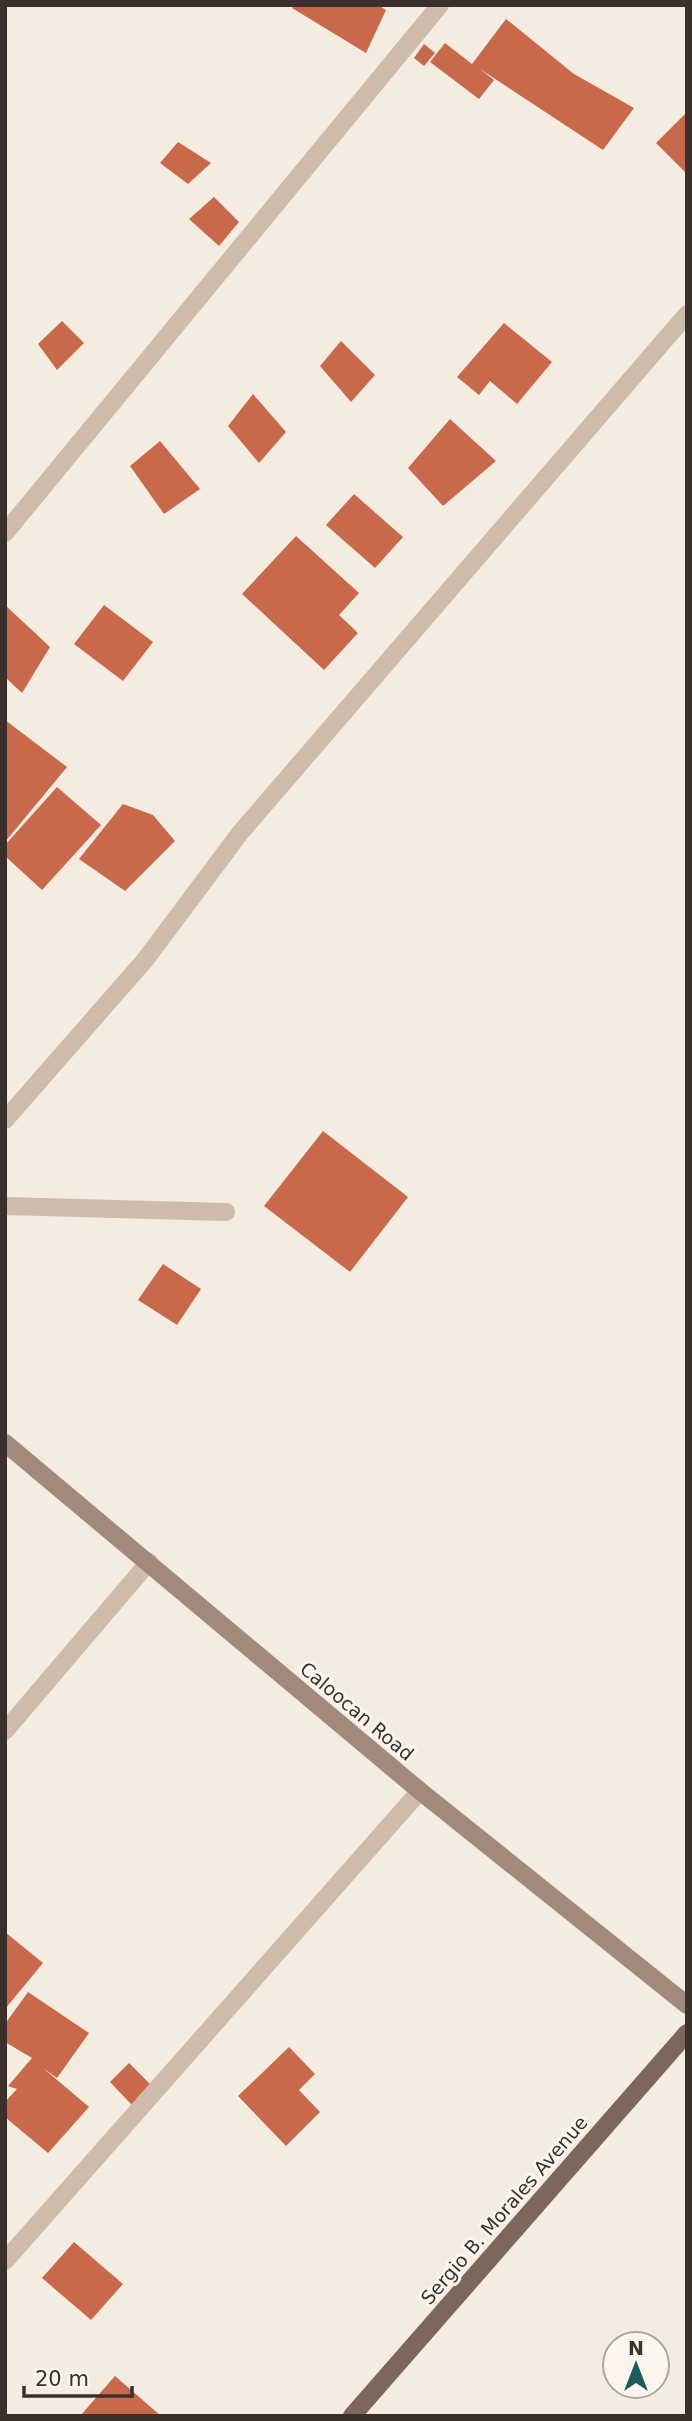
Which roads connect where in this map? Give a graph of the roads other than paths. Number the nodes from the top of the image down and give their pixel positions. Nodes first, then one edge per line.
1 (440, 5) edge
2 (687, 314) edge
3 (5, 533) edge
4 (5, 1121) edge
5 (5, 1206) edge
6 (226, 1212) dead end
7 (5, 1443) edge
8 (149, 1562) junction
9 (5, 1731) edge
10 (420, 1791) junction
11 (687, 2005) edge
12 (687, 2033) edge
13 (5, 2261) edge
14 (352, 2416) edge

1 - 3 street
2 - 4 street
5 - 6 street
7 - 8 street, Caloocan Road
8 - 9 street
8 - 10 street, Caloocan Road
10 - 11 street, Caloocan Road
10 - 13 street
12 - 14 main road, Sergio B. Morales Avenue

